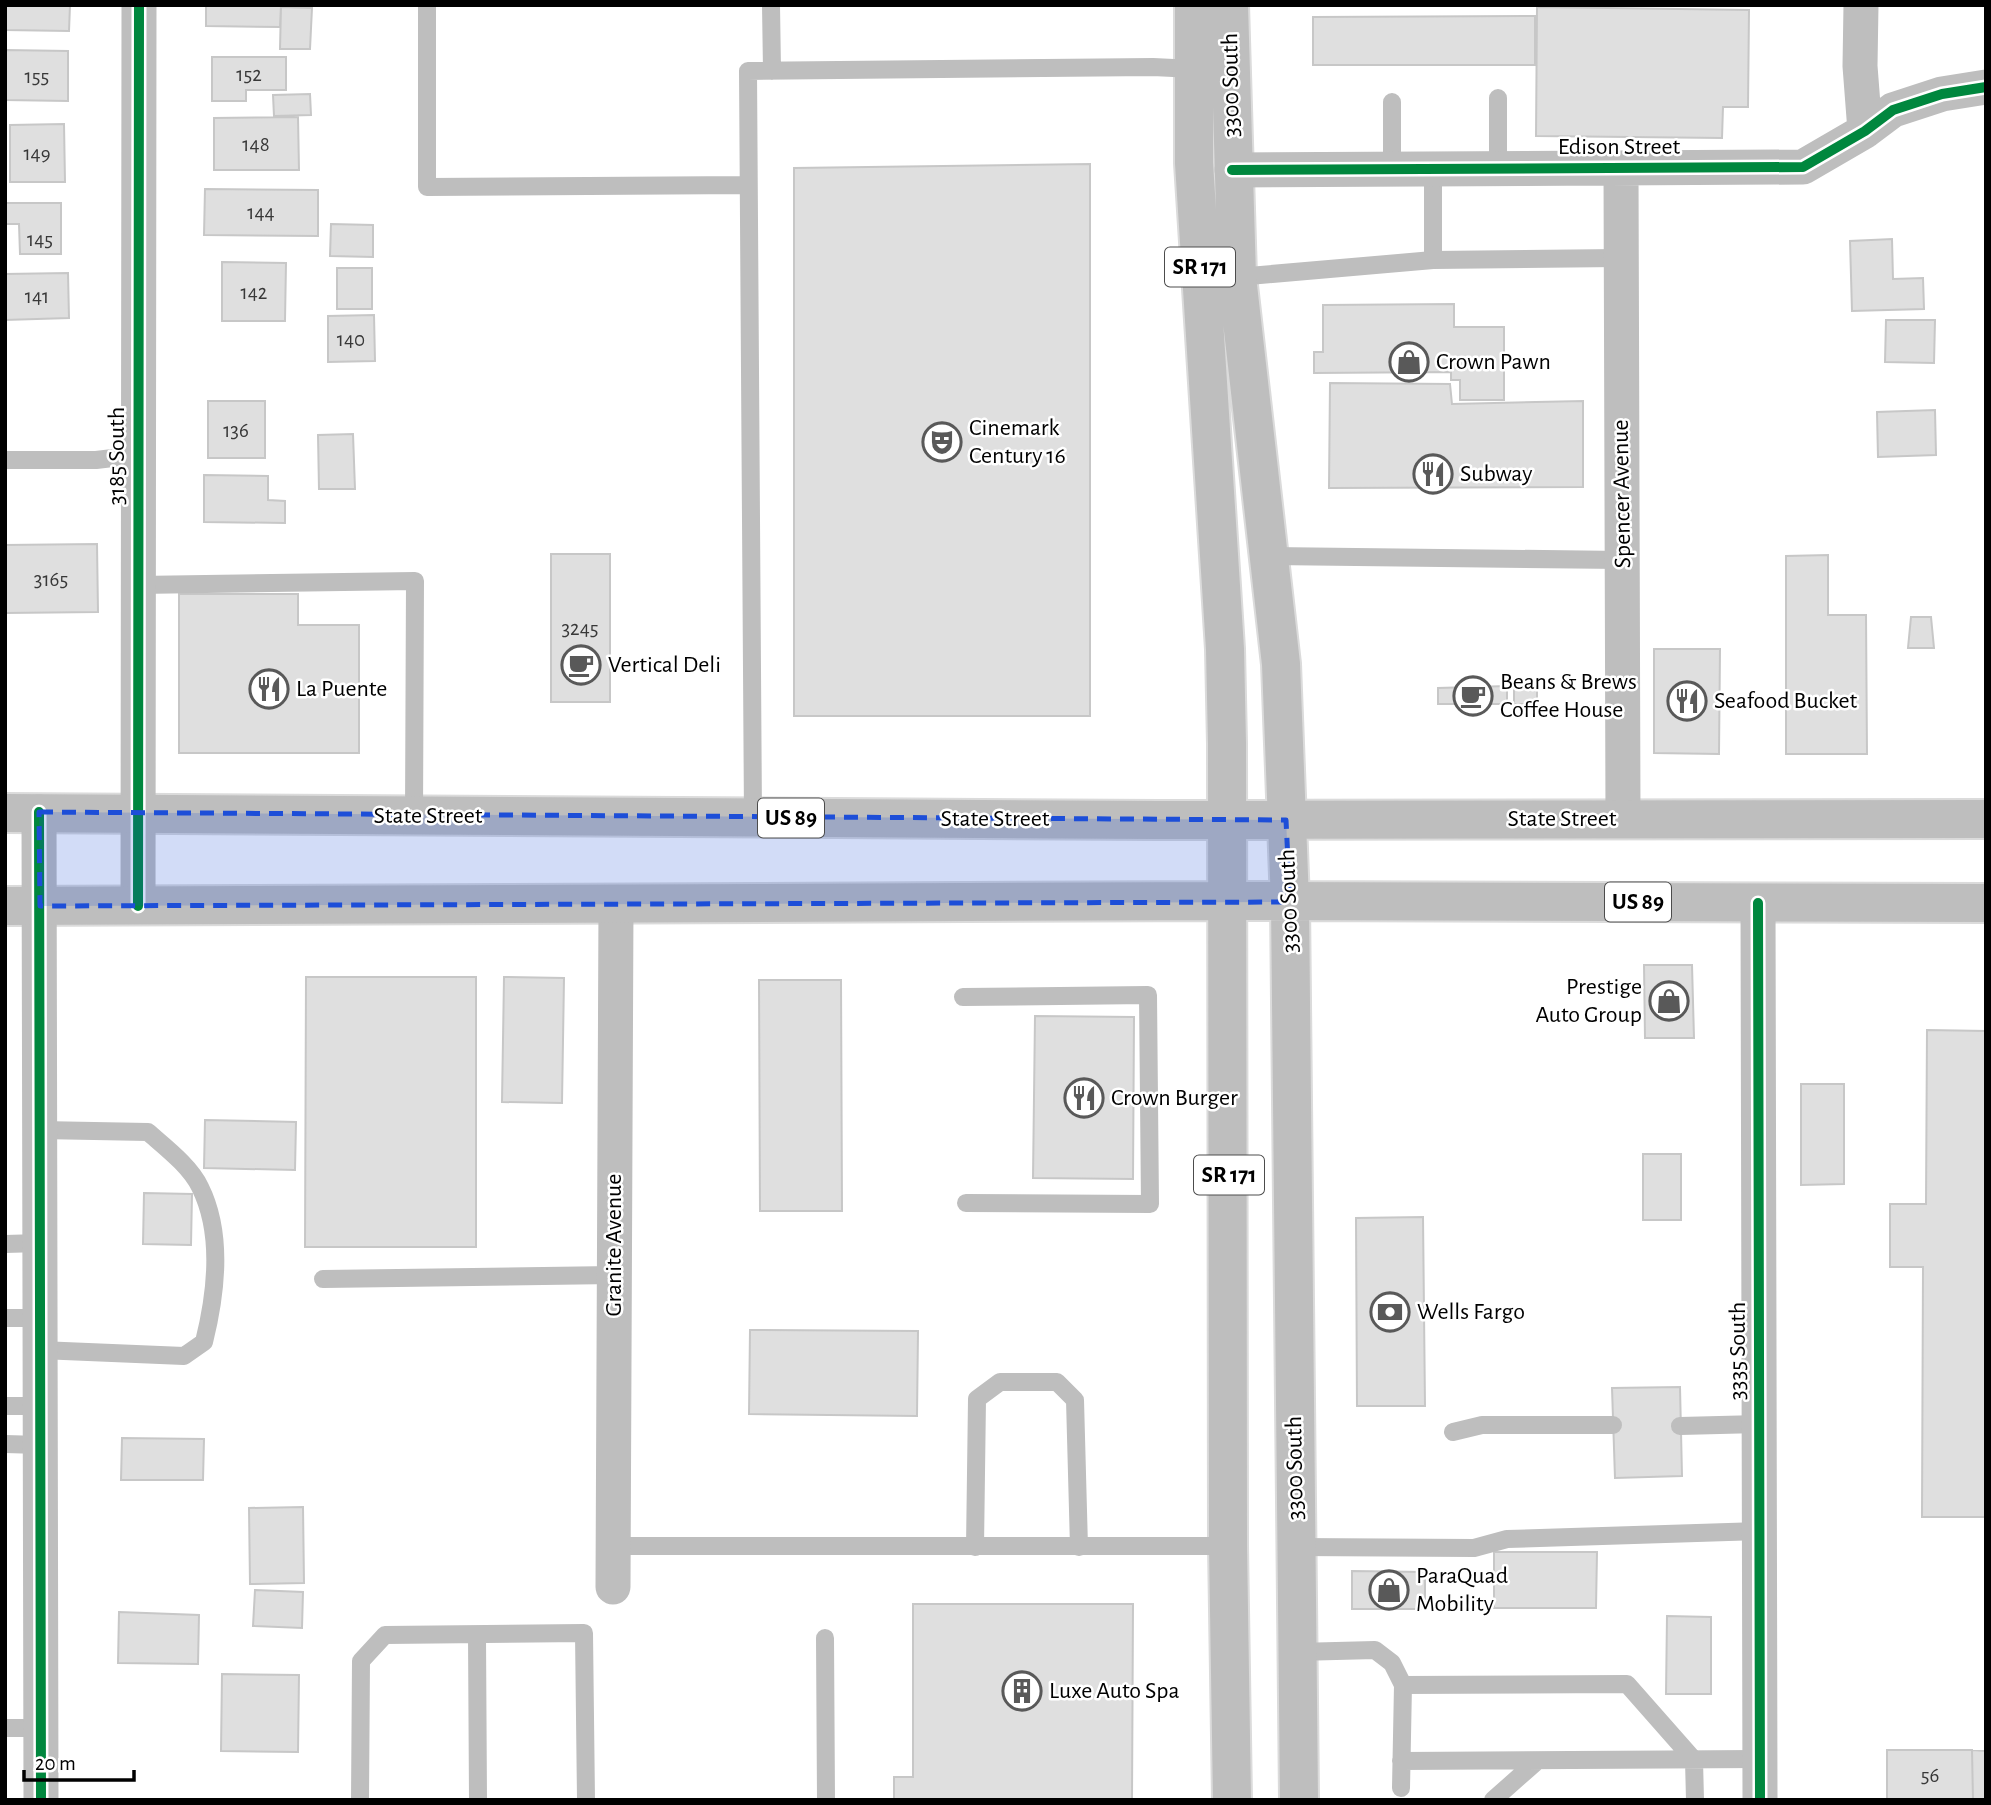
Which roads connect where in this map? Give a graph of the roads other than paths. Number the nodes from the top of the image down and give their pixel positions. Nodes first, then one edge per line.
1 (139, 5) edge
2 (428, 5) edge
3 (771, 5) edge
4 (1194, 5) edge
5 (1229, 5) edge
6 (1861, 5) edge
7 (1194, 69) junction
8 (772, 71) junction
9 (1986, 87) edge
10 (1498, 98) dead end
11 (1392, 102) dead end
12 (1865, 131) junction
13 (1621, 168) junction
14 (1433, 169) junction
15 (1498, 169) junction
16 (1232, 170) junction
17 (1392, 170) junction
18 (748, 185) junction
19 (1619, 258) junction
20 (1433, 260) junction
21 (1237, 277) junction
22 (138, 455) junction
23 (5, 460) edge
24 (1271, 556) junction
25 (1623, 560) junction
26 (138, 585) junction
27 (22, 812) edge
28 (138, 813) junction
29 (414, 816) junction
30 (753, 818) junction
31 (1623, 819) junction
32 (1986, 819) edge
33 (1227, 820) junction
34 (1286, 820) junction
35 (1228, 901) junction
36 (1290, 902) junction
37 (1758, 903) junction
38 (1986, 903) edge
39 (615, 904) junction
40 (22, 906) edge
41 (138, 906) junction
42 (964, 997) dead end
43 (40, 1130) junction
44 (966, 1203) dead end
45 (40, 1243) junction
46 (5, 1244) edge
47 (614, 1275) junction
48 (323, 1279) dead end
49 (5, 1318) edge
50 (40, 1334) junction
51 (5, 1406) edge
52 (40, 1406) junction
53 (1759, 1424) junction
54 (1613, 1425) dead end
55 (1680, 1426) dead end
56 (1453, 1432) dead end
57 (5, 1444) edge
58 (40, 1445) junction
59 (1760, 1531) junction
60 (613, 1546) junction
61 (1228, 1546) junction
62 (975, 1547) junction
63 (1079, 1547) junction
64 (1296, 1547) junction
65 (613, 1587) dead end
66 (477, 1636) junction
67 (825, 1638) dead end
68 (1297, 1652) junction
69 (1403, 1685) junction
70 (5, 1728) edge
71 (41, 1728) junction
72 (1760, 1759) junction
73 (1694, 1760) junction
74 (1401, 1761) junction
75 (1536, 1762) junction
76 (1401, 1788) dead end
77 (41, 1800) edge
78 (360, 1800) edge
79 (478, 1800) edge
80 (586, 1800) edge
81 (825, 1800) edge
82 (1232, 1800) edge
83 (1299, 1800) edge
84 (1493, 1800) edge
85 (1695, 1800) edge
86 (1760, 1800) edge

1 - 22 street, 3185 South
2 - 18 lane
3 - 8 lane
4 - 7 main road, 3300 South / SR 171
5 - 16 main road, 3300 South / SR 171
6 - 12 street
7 - 8 lane
7 - 33 main road, 3300 South / SR 171
8 - 18 lane
9 - 12 street, Edison Street
10 - 15 lane
11 - 17 lane
12 - 13 street, Edison Street
13 - 15 street, Edison Street
13 - 19 street, Spencer Avenue
14 - 15 street, Edison Street
14 - 17 street, Edison Street
14 - 20 lane
16 - 17 street, Edison Street
16 - 21 main road, 3300 South / SR 171
18 - 30 lane
19 - 20 lane
19 - 25 street, Spencer Avenue
20 - 21 lane
21 - 24 main road, 3300 South / SR 171
22 - 23 lane
22 - 26 street, 3185 South
24 - 25 lane
24 - 34 main road, 3300 South / SR 171
25 - 31 street, Spencer Avenue
26 - 28 street, 3185 South
26 - 29 lane
27 - 28 main road, State Street / US 89
27 - 40 street
28 - 29 main road, State Street / US 89
28 - 41 street, 3185 South
29 - 30 main road, State Street / US 89
30 - 33 main road, State Street / US 89
31 - 32 main road, State Street / US 89
31 - 34 main road, State Street / US 89
33 - 34 main road, State Street / US 89
33 - 35 main road, 3300 South / SR 171
34 - 36 main road, 3300 South / SR 171
35 - 36 main road, US 89
35 - 39 main road, US 89
35 - 61 main road, 3300 South / SR 171
36 - 37 main road, US 89
36 - 64 main road, 3300 South / SR 171
37 - 38 main road, US 89
37 - 53 street, 3335 South
39 - 41 main road, US 89
39 - 47 street, Granite Avenue
40 - 41 main road, US 89
40 - 43 street
42 - 44 lane
43 - 45 street
43 - 50 lane
45 - 46 lane
45 - 50 street
47 - 48 lane
47 - 60 street, Granite Avenue
49 - 50 lane
50 - 52 street
51 - 52 lane
52 - 58 street
53 - 55 lane
53 - 59 street, 3335 South
54 - 56 lane
57 - 58 lane
58 - 71 street
59 - 64 lane
59 - 72 street, 3335 South
60 - 62 lane
60 - 65 street, Granite Avenue
61 - 63 lane
61 - 82 main road, 3300 South / SR 171
62 - 63 lane
62 - 63 lane
64 - 68 main road, 3300 South / SR 171
66 - 78 lane
66 - 79 lane
66 - 80 lane
67 - 81 lane
68 - 69 lane
68 - 83 main road, 3300 South / SR 171
69 - 73 lane
69 - 74 lane
70 - 71 lane
71 - 77 street
72 - 73 lane
72 - 86 street, 3335 South
73 - 75 lane
73 - 85 lane
74 - 75 lane
74 - 76 lane
75 - 84 lane

